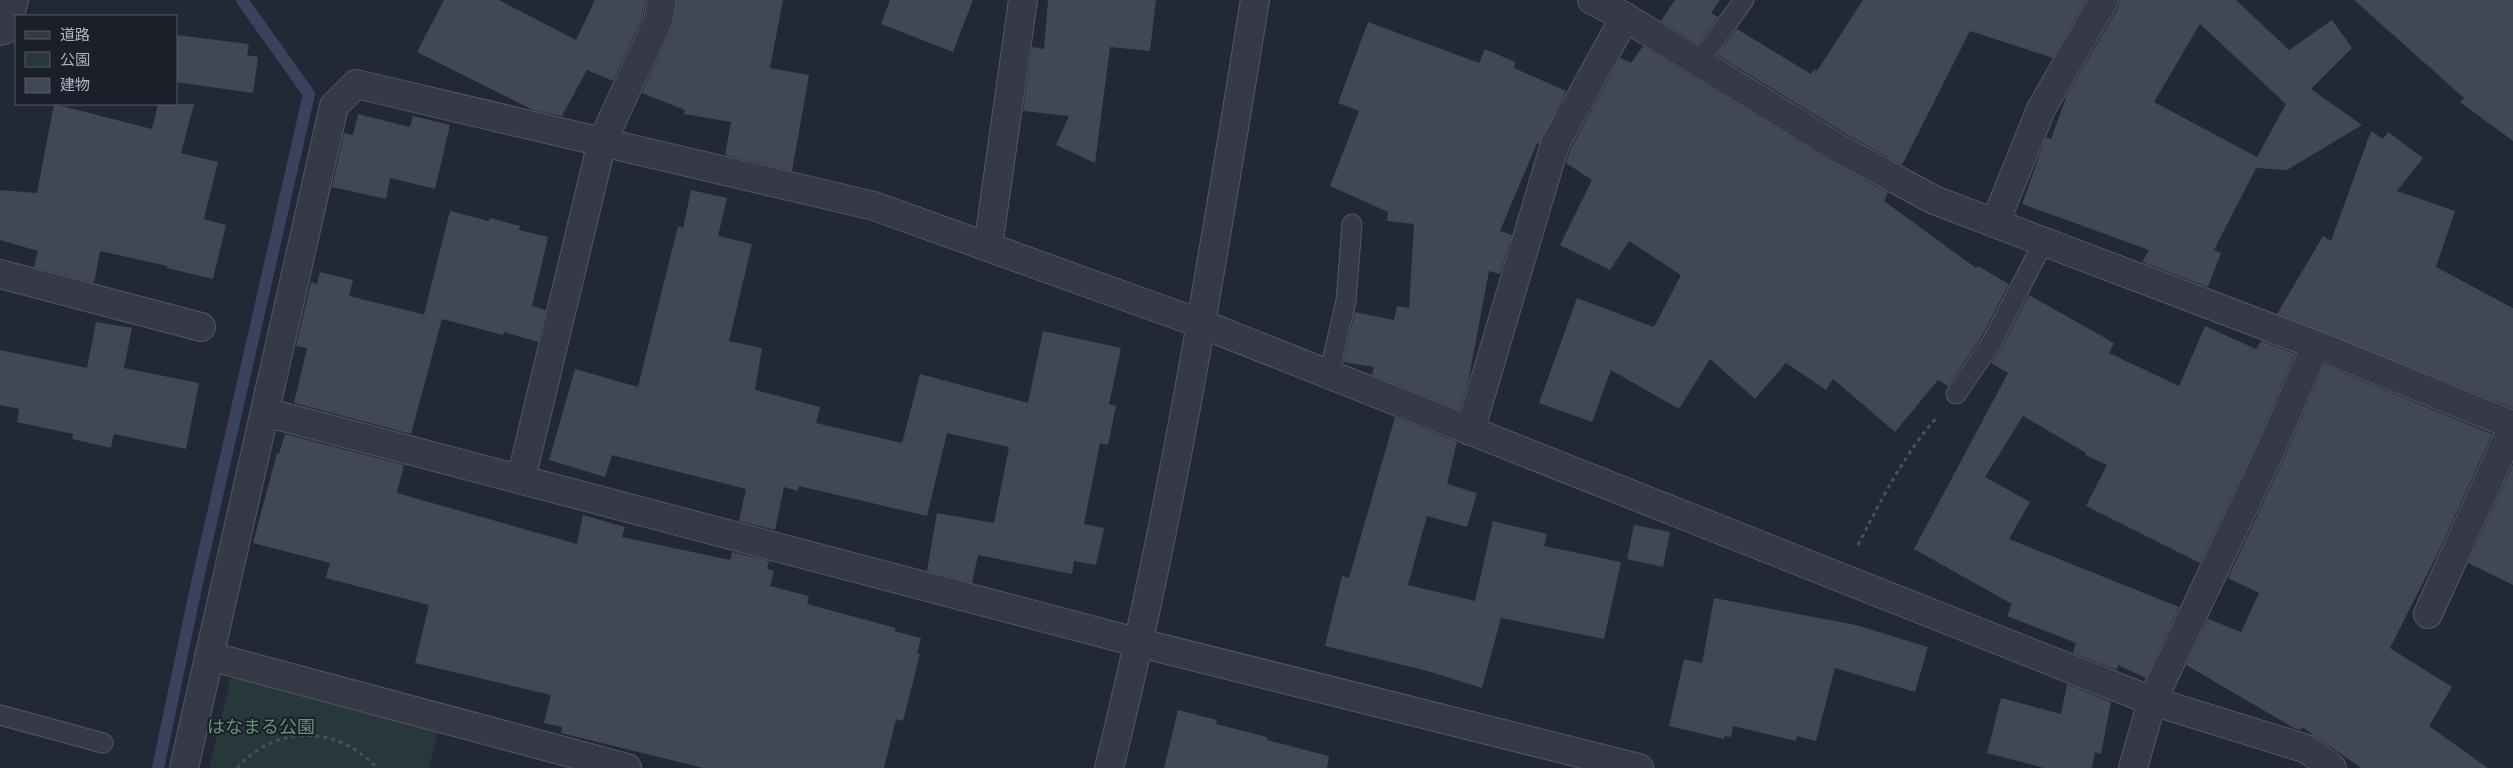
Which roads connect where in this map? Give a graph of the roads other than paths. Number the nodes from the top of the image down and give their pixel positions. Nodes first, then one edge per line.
1 (14, 0) edge
2 (662, 0) edge
3 (1023, 0) edge
4 (1255, 0) edge
5 (1592, 0) edge
6 (1744, 0) edge
7 (2104, 0) edge
8 (1625, 17) junction
9 (2, 36) edge
10 (1698, 62) junction
11 (602, 142) junction
12 (1995, 223) junction
13 (1352, 224) dead end
14 (2044, 241) junction
15 (988, 247) junction
16 (0, 274) edge
17 (1202, 324) junction
18 (201, 327) dead end
19 (2316, 345) junction
20 (1329, 374) junction
21 (1956, 394) road end
22 (265, 412) junction
23 (2513, 425) edge
24 (1470, 431) junction
25 (521, 479) junction
26 (2428, 614) dead end
27 (1140, 643) junction
28 (209, 656) junction
29 (2152, 701) junction
30 (0, 715) edge
31 (103, 743) dead end
32 (184, 768) edge
33 (627, 768) edge
34 (1109, 768) edge
35 (1639, 768) edge
36 (2133, 768) edge
37 (2332, 768) edge

1 - 9 street
2 - 11 street
3 - 15 street
4 - 17 street
5 - 8 street
6 - 10 lane
7 - 12 street
8 - 10 street
8 - 24 street
10 - 12 street
11 - 15 street
11 - 22 street
11 - 25 street
12 - 14 street
13 - 20 lane
14 - 19 street
14 - 21 lane
15 - 17 street
16 - 18 street
17 - 20 street
17 - 27 street
19 - 23 street
19 - 29 street
20 - 24 street
22 - 25 street
22 - 28 street
23 - 26 street
24 - 29 street
25 - 27 street
27 - 34 street
27 - 35 street
28 - 32 street
28 - 33 street
29 - 36 street
29 - 37 street
30 - 31 lane

